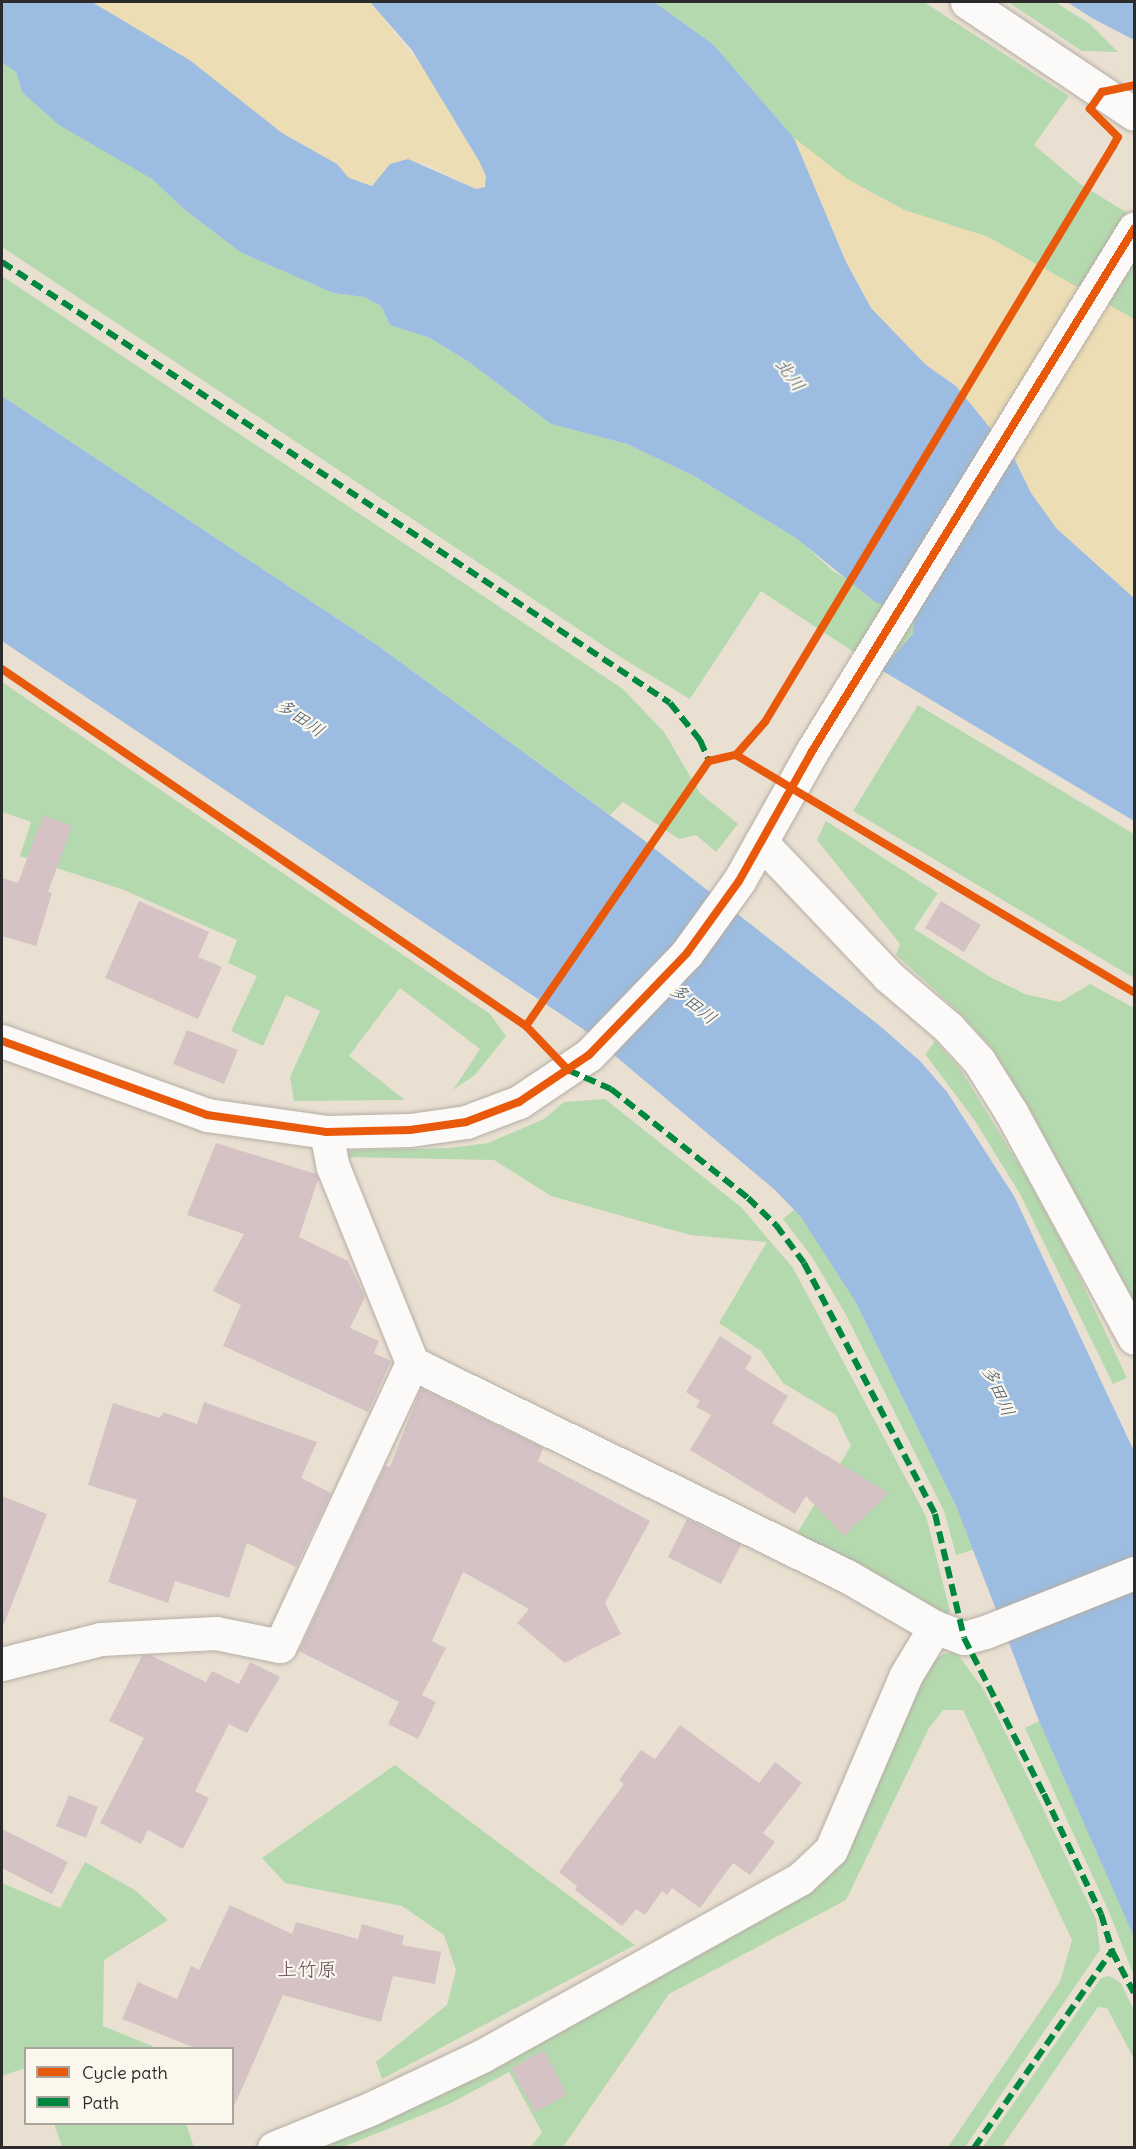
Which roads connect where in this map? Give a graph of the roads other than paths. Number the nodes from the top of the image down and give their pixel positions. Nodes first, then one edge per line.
1 (967, 2) edge
2 (1134, 114) edge
3 (1134, 229) edge
4 (761, 842) junction
5 (2, 1041) edge
6 (326, 1132) junction
7 (1134, 1338) edge
8 (412, 1363) junction
9 (1134, 1573) edge
10 (935, 1628) junction
11 (2, 1664) edge
12 (274, 2148) edge

1 - 2 street
3 - 4 street
4 - 6 street
4 - 7 street
5 - 6 street
6 - 8 street
8 - 10 street
8 - 11 street
9 - 10 street
10 - 12 street

